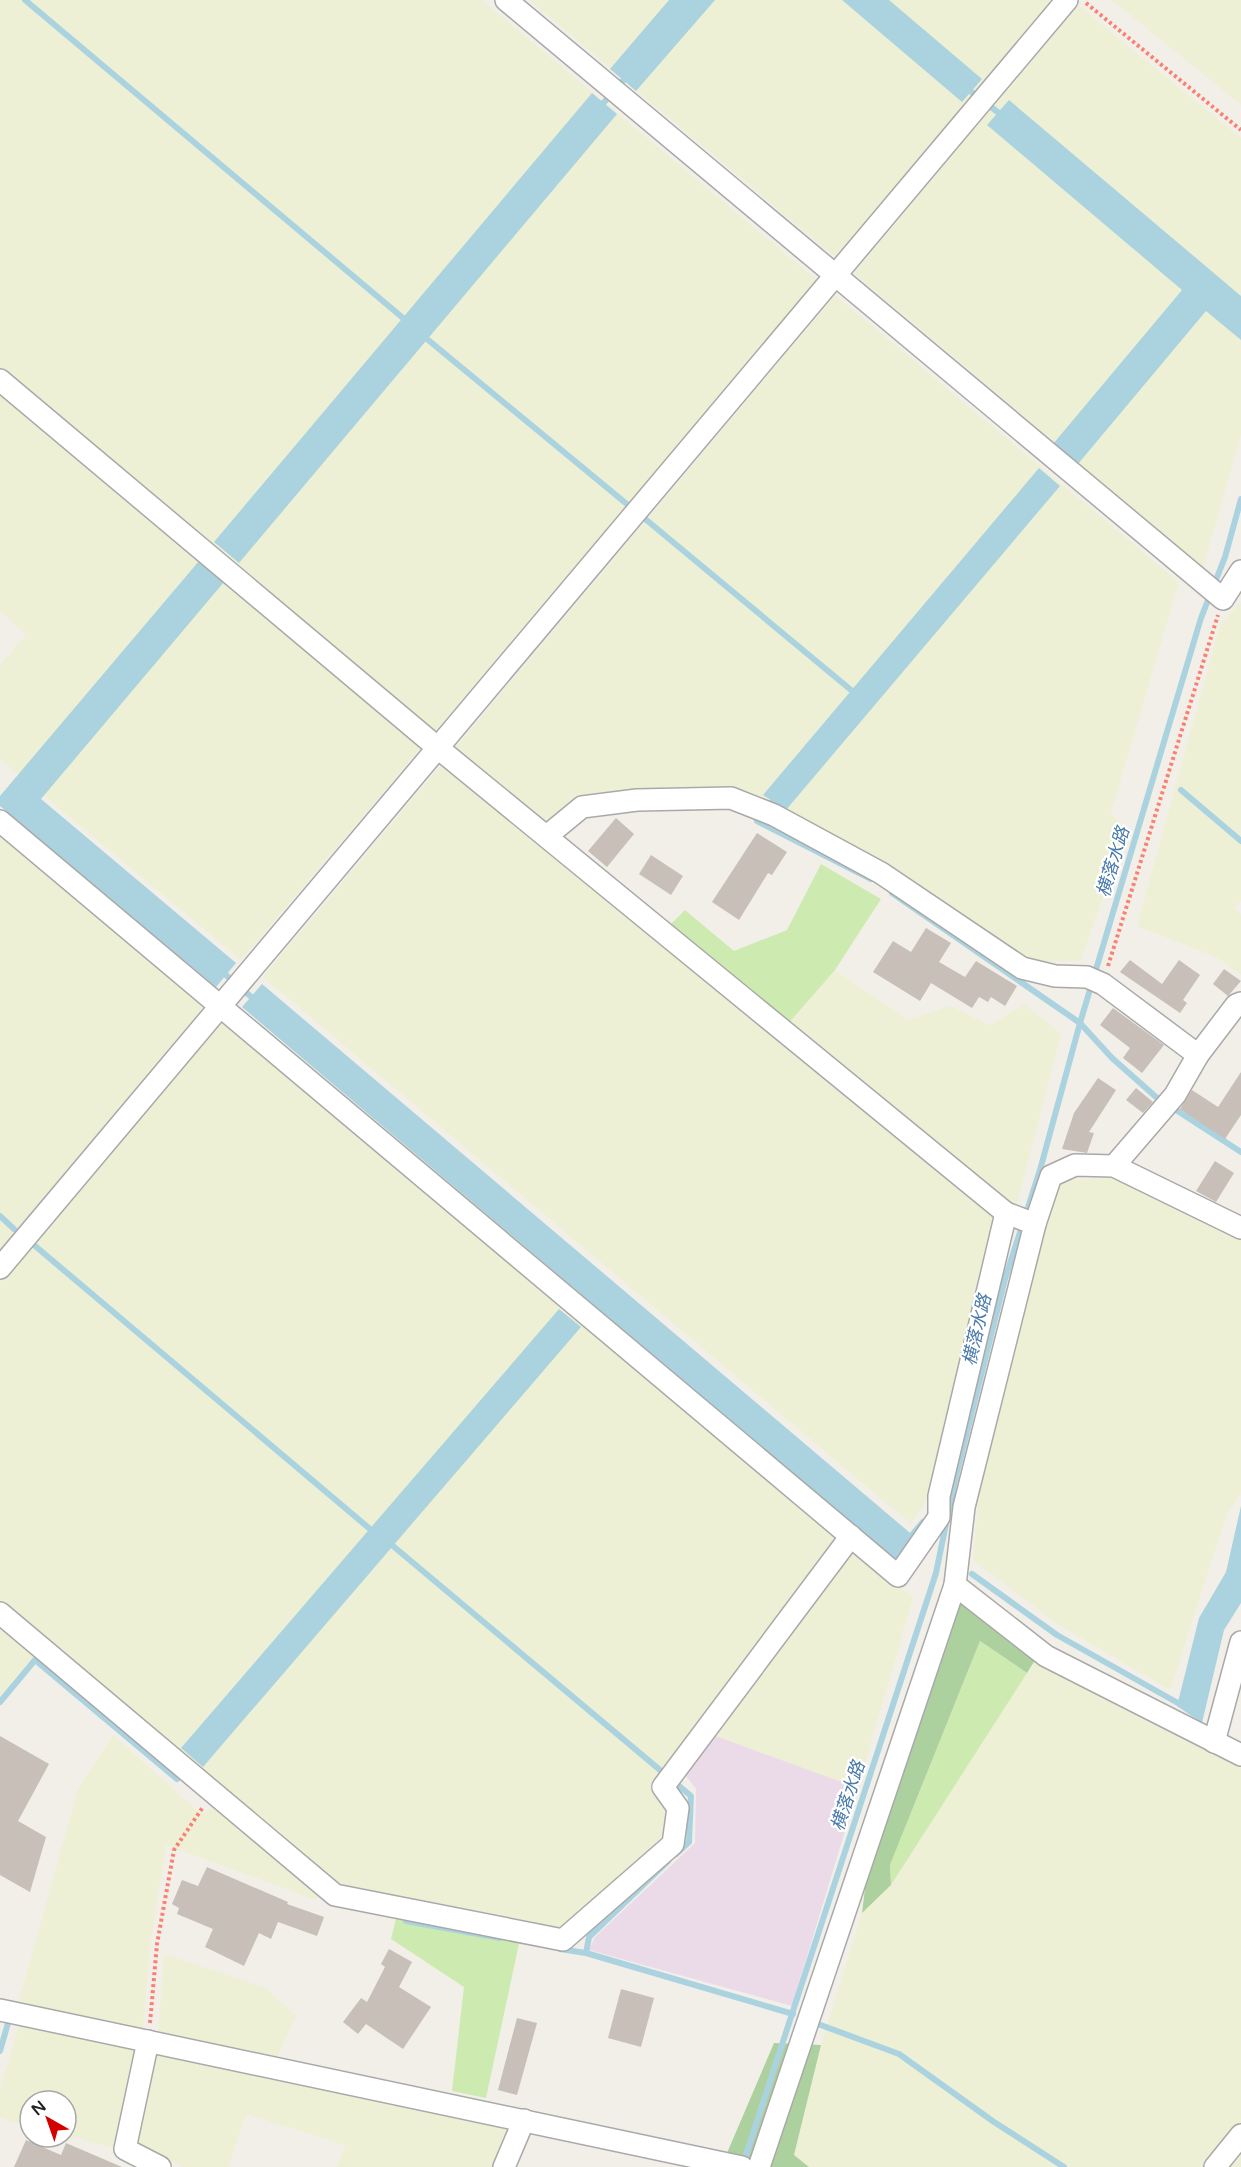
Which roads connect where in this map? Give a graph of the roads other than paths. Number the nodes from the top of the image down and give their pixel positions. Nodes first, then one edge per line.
1 (506, 0) edge
2 (1067, 0) edge
3 (835, 277) junction
4 (0, 380) edge
5 (1241, 571) edge
6 (438, 748) junction
7 (0, 821) edge
8 (548, 835) junction
9 (1241, 1003) edge
10 (220, 1007) junction
11 (1198, 1055) junction
12 (1114, 1166) junction
13 (1006, 1213) junction
14 (1035, 1224) junction
15 (1241, 1228) edge
16 (0, 1268) edge
17 (939, 1496) junction
18 (964, 1507) junction
19 (851, 1536) junction
20 (955, 1585) junction
21 (0, 1613) edge
22 (1241, 1642) edge
23 (1214, 1742) junction
24 (1241, 1755) edge
25 (0, 2010) edge
26 (148, 2041) junction
27 (525, 2120) junction
28 (1241, 2135) edge
29 (736, 2165) edge
30 (160, 2167) edge
31 (504, 2167) edge
32 (759, 2167) edge
33 (1215, 2167) edge

1 - 3 street
2 - 3 street
3 - 5 street
3 - 6 street
4 - 6 street
6 - 8 street
6 - 10 street
7 - 10 street
8 - 11 street
8 - 13 street
9 - 11 street
10 - 16 street
10 - 19 street
11 - 12 street
12 - 14 street
12 - 15 street
13 - 14 street
13 - 17 street
14 - 18 street
17 - 18 street
17 - 19 street
18 - 20 street
19 - 21 street
20 - 23 street
20 - 32 street
22 - 23 street
23 - 24 street
25 - 26 street
26 - 27 street
26 - 30 street
27 - 29 street
27 - 31 street
28 - 33 street

